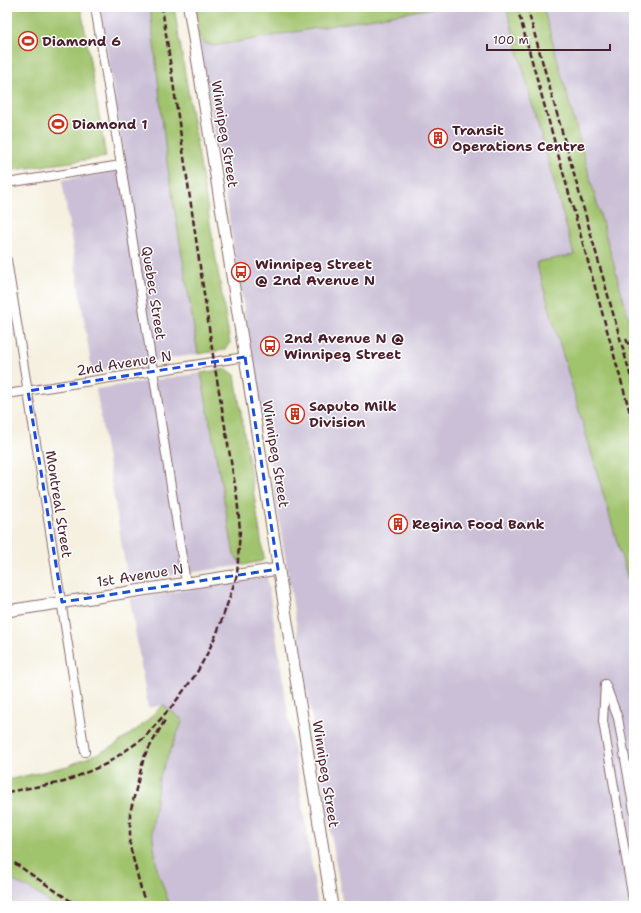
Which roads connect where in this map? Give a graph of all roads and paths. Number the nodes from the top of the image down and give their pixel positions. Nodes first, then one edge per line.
1 (95, 7) edge
2 (189, 7) edge
3 (121, 165) junction
4 (7, 183) edge
5 (7, 260) edge
6 (245, 357) junction
7 (153, 372) junction
8 (28, 391) junction
9 (7, 394) edge
10 (278, 569) junction
11 (186, 583) junction
12 (62, 602) junction
13 (7, 611) edge
14 (85, 752) dead end
15 (634, 811) edge
16 (332, 906) edge
17 (634, 906) edge

1 - 3 street, Quebec Street
2 - 6 main road, Winnipeg Street
3 - 4 street
3 - 7 street, Quebec Street
5 - 8 street, Montreal Street
6 - 7 street, 2nd Avenue N
6 - 10 main road, Winnipeg Street
7 - 8 street, 2nd Avenue N
7 - 11 street, Quebec Street
8 - 9 street, 2nd Avenue N
8 - 12 street, Montreal Street
10 - 11 main road, 1st Avenue N
10 - 16 main road, Winnipeg Street
11 - 12 main road, 1st Avenue N
12 - 13 main road, 1st Avenue N
12 - 14 street, Montreal Street
15 - 17 street

